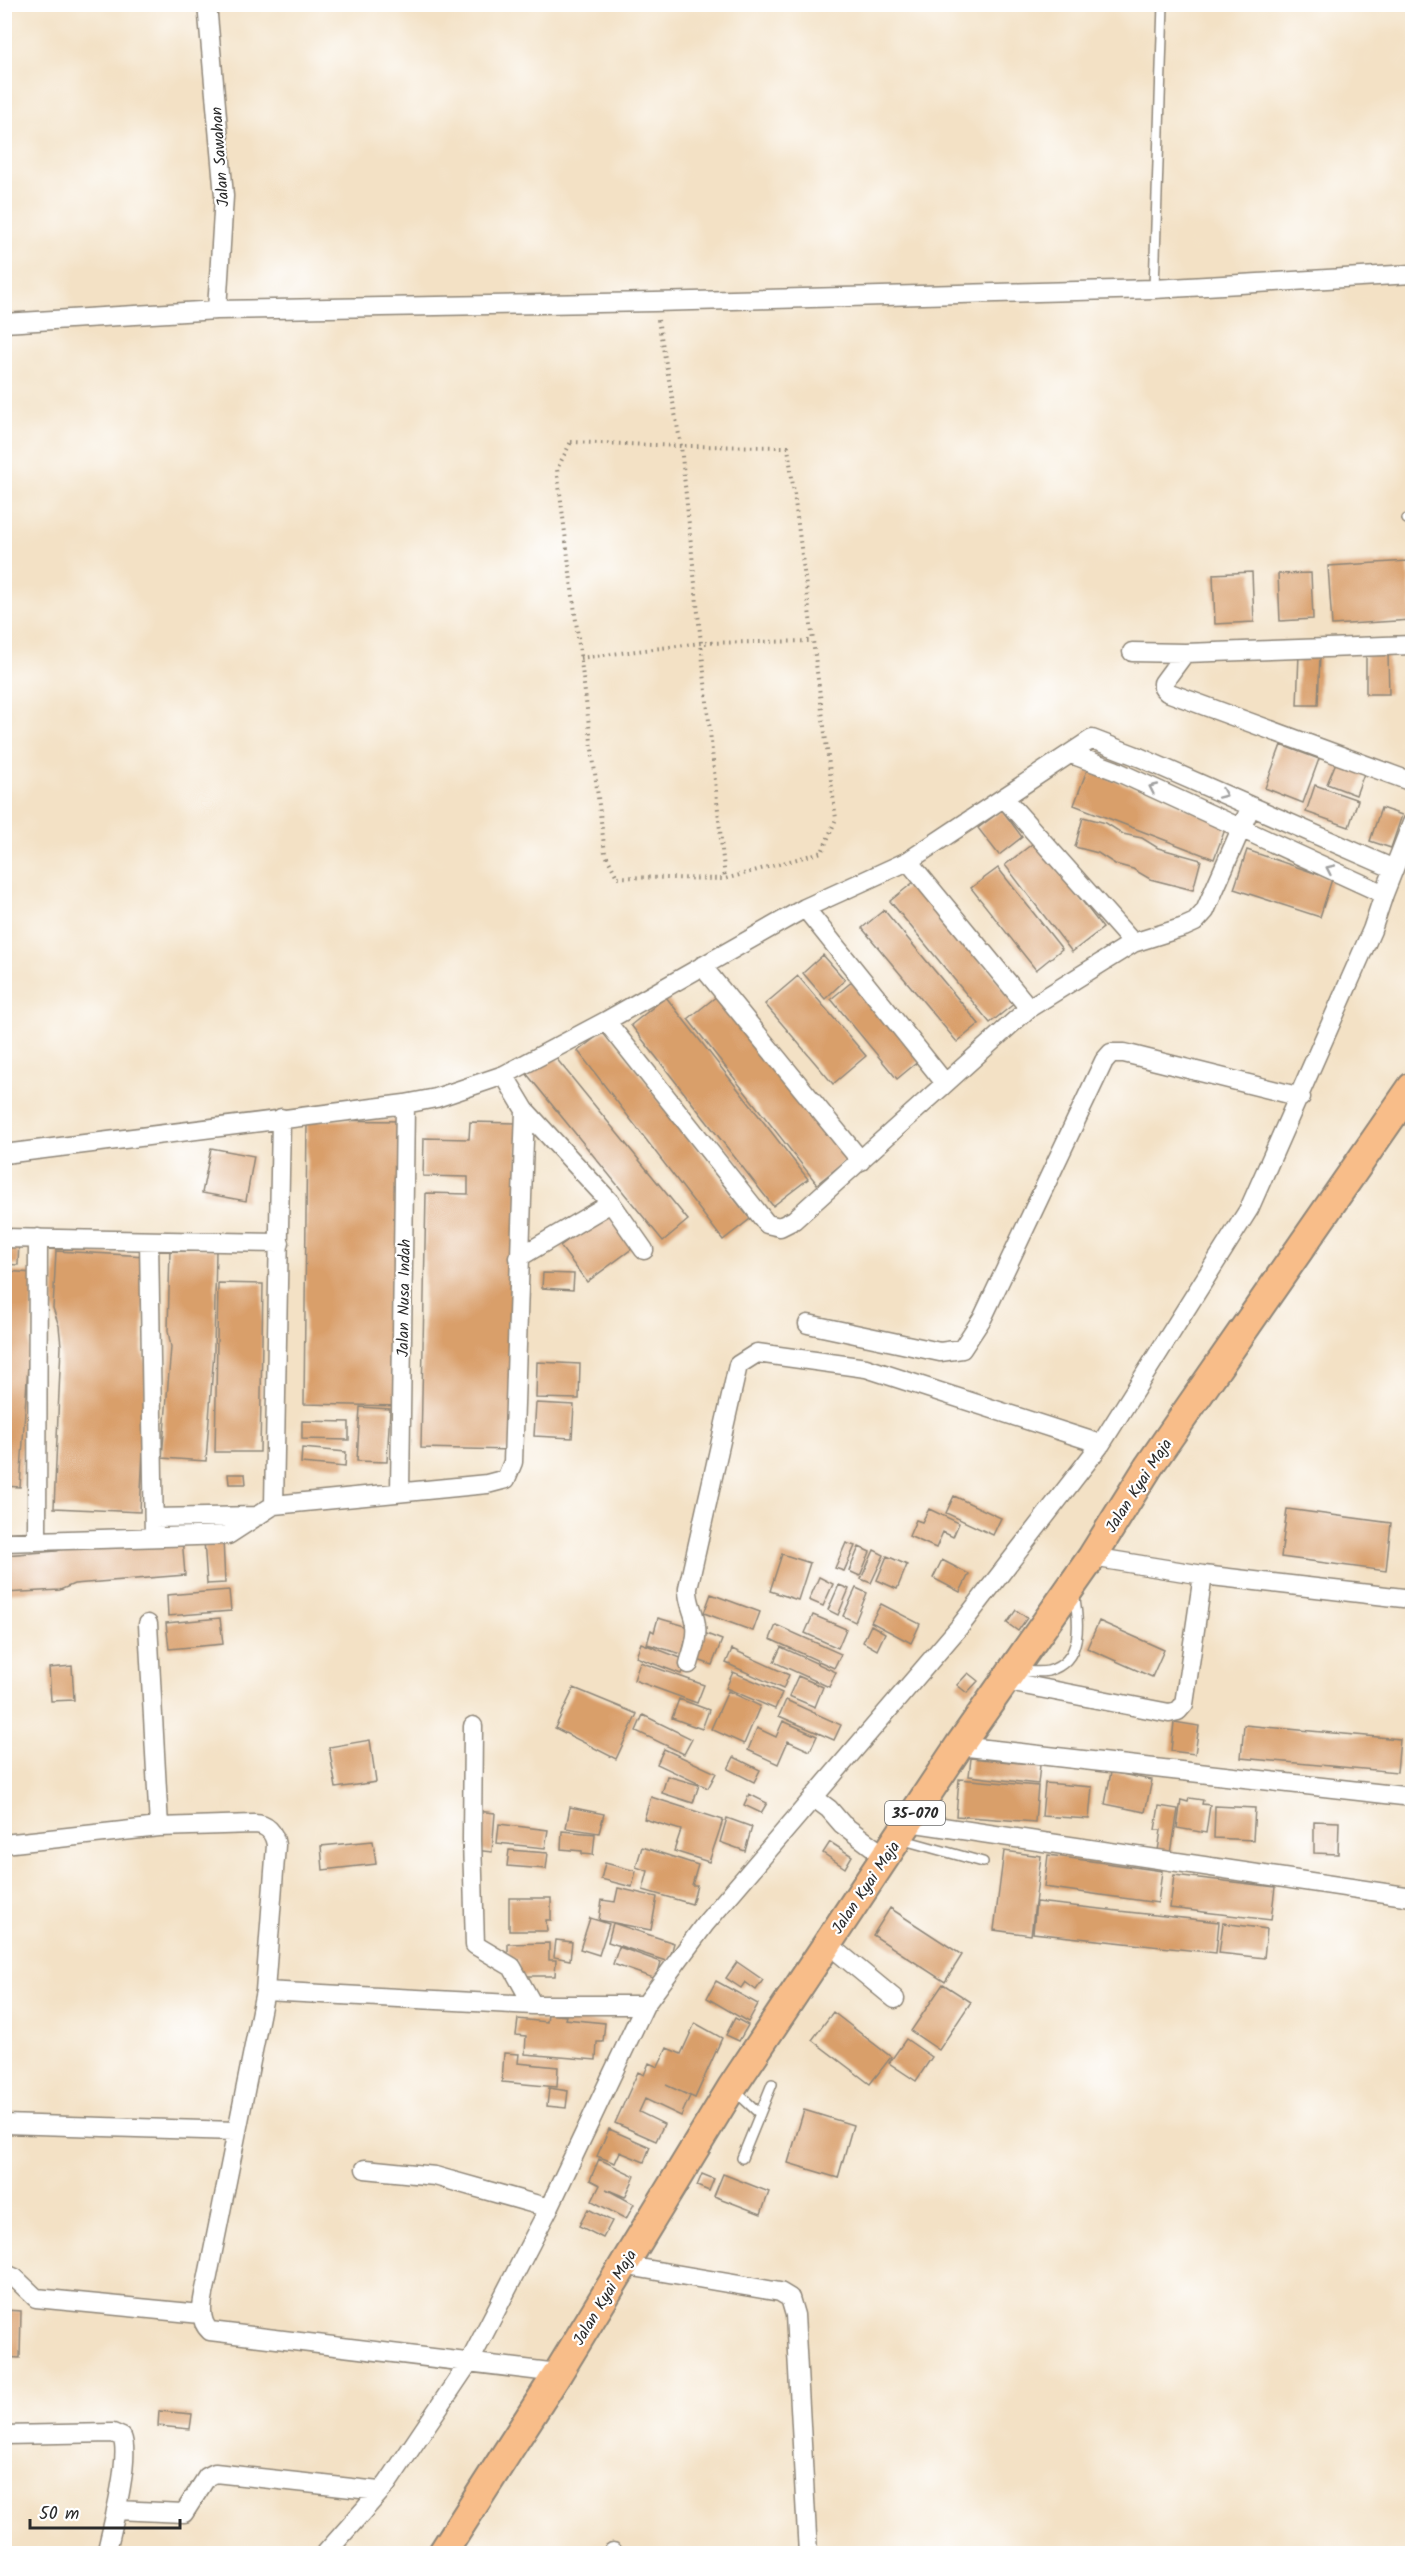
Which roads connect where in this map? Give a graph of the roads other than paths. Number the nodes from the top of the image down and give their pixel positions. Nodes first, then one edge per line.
1 (207, 4) edge
2 (1163, 4) edge
3 (1413, 274) edge
4 (1154, 289) junction
5 (217, 310) junction
6 (4, 323) edge
7 (1413, 645) edge
8 (1132, 652) dead end
9 (1185, 653) junction
10 (1071, 754) junction
11 (1413, 782) edge
12 (1005, 799) junction
13 (1251, 806) junction
14 (1413, 823) edge
15 (1242, 829) junction
16 (908, 861) junction
17 (1394, 868) junction
18 (1384, 894) junction
19 (805, 908) junction
20 (1132, 943) junction
21 (702, 966) junction
22 (1029, 1008) junction
23 (606, 1021) junction
24 (504, 1075) junction
25 (945, 1083) junction
26 (1413, 1088) edge
27 (1301, 1097) junction
28 (405, 1104) junction
29 (525, 1110) junction
30 (281, 1118) junction
31 (4, 1154) edge
32 (861, 1161) junction
33 (611, 1203) junction
34 (4, 1238) edge
35 (38, 1238) junction
36 (149, 1240) junction
37 (280, 1243) junction
38 (644, 1250) dead end
39 (518, 1258) junction
40 (808, 1324) dead end
41 (1101, 1444) junction
42 (400, 1492) junction
43 (274, 1504) junction
44 (154, 1527) junction
45 (37, 1540) junction
46 (4, 1542) edge
47 (1092, 1557) junction
48 (1203, 1575) junction
49 (1072, 1584) junction
50 (1413, 1599) edge
51 (148, 1624) dead end
52 (689, 1664) dead end
53 (1007, 1676) junction
54 (473, 1726) dead end
55 (959, 1746) junction
56 (813, 1797) junction
57 (1413, 1797) edge
58 (159, 1827) junction
59 (897, 1839) junction
60 (4, 1844) edge
61 (983, 1863) dead end
62 (1413, 1897) edge
63 (827, 1943) junction
64 (265, 1990) junction
65 (895, 1999) dead end
66 (533, 2005) junction
67 (645, 2005) junction
68 (772, 2084) dead end
69 (732, 2087) junction
70 (760, 2114) junction
71 (4, 2124) edge
72 (236, 2131) junction
73 (742, 2158) dead end
74 (365, 2169) dead end
75 (549, 2208) junction
76 (622, 2265) junction
77 (4, 2273) edge
78 (201, 2314) junction
79 (478, 2362) junction
80 (558, 2373) junction
81 (4, 2435) edge
82 (379, 2492) junction
83 (116, 2510) junction
84 (106, 2553) edge
85 (324, 2553) edge
86 (442, 2553) edge
87 (808, 2553) edge

1 - 5 street, Jalan Sawahan
2 - 4 lane
3 - 4 street
4 - 5 street
5 - 6 street
7 - 9 street
8 - 9 street
9 - 11 street
10 - 12 street
10 -> 13 street
15 -> 10 street
12 - 16 street
12 - 20 street
13 - 15 street
13 - 17 street
14 - 17 street
18 -> 15 street
15 - 20 street
16 - 19 street
16 - 22 street
17 - 18 street
18 - 27 street
19 - 21 street
19 - 25 street
20 - 22 street
21 - 23 street
21 - 32 street
22 - 25 street
23 - 24 street
23 - 32 street
24 - 28 street
24 - 29 street
25 - 32 street
26 - 47 main road, Jalan Kyai Maja / 35-070
27 - 40 street
27 - 41 street
28 - 30 street
28 - 42 street, Jalan Nusa Indah
29 - 33 street
29 - 39 street
30 - 31 street
30 - 37 street
33 - 38 street
33 - 39 street
34 - 35 street
35 - 36 street
35 - 45 street
36 - 37 street
36 - 44 street
37 - 43 street
39 - 42 street
41 - 52 street
41 - 56 street
42 - 43 street
43 - 44 street
44 - 45 street
45 - 46 street
47 - 48 street
47 - 49 main road, Jalan Kyai Maja / 35-070
48 - 50 street
48 - 53 street
49 - 53 main road, Jalan Kyai Maja / 35-070
49 - 53 lane
51 - 58 street
53 - 55 main road, Jalan Kyai Maja / 35-070
54 - 66 street
55 - 57 street
55 - 59 main road, Jalan Kyai Maja / 35-070
56 - 59 street
56 - 67 street
58 - 60 street
58 - 64 street
59 - 61 lane
59 - 62 street
59 - 63 main road, Jalan Kyai Maja / 35-070
63 - 65 street
63 - 69 main road, Jalan Kyai Maja / 35-070
64 - 66 street
64 - 72 street
66 - 67 street
67 - 75 street
68 - 70 lane
69 - 70 lane
69 - 76 main road, Jalan Kyai Maja / 35-070
70 - 73 lane
71 - 72 street
72 - 78 street
74 - 75 street
75 - 79 street
76 - 80 main road, Jalan Kyai Maja / 35-070
76 - 87 street
77 - 78 street
78 - 79 street
79 - 80 street
79 - 82 street
80 - 86 main road, Jalan Kyai Maja / 35-070
81 - 83 street
82 - 83 street
82 - 85 street
83 - 84 street

